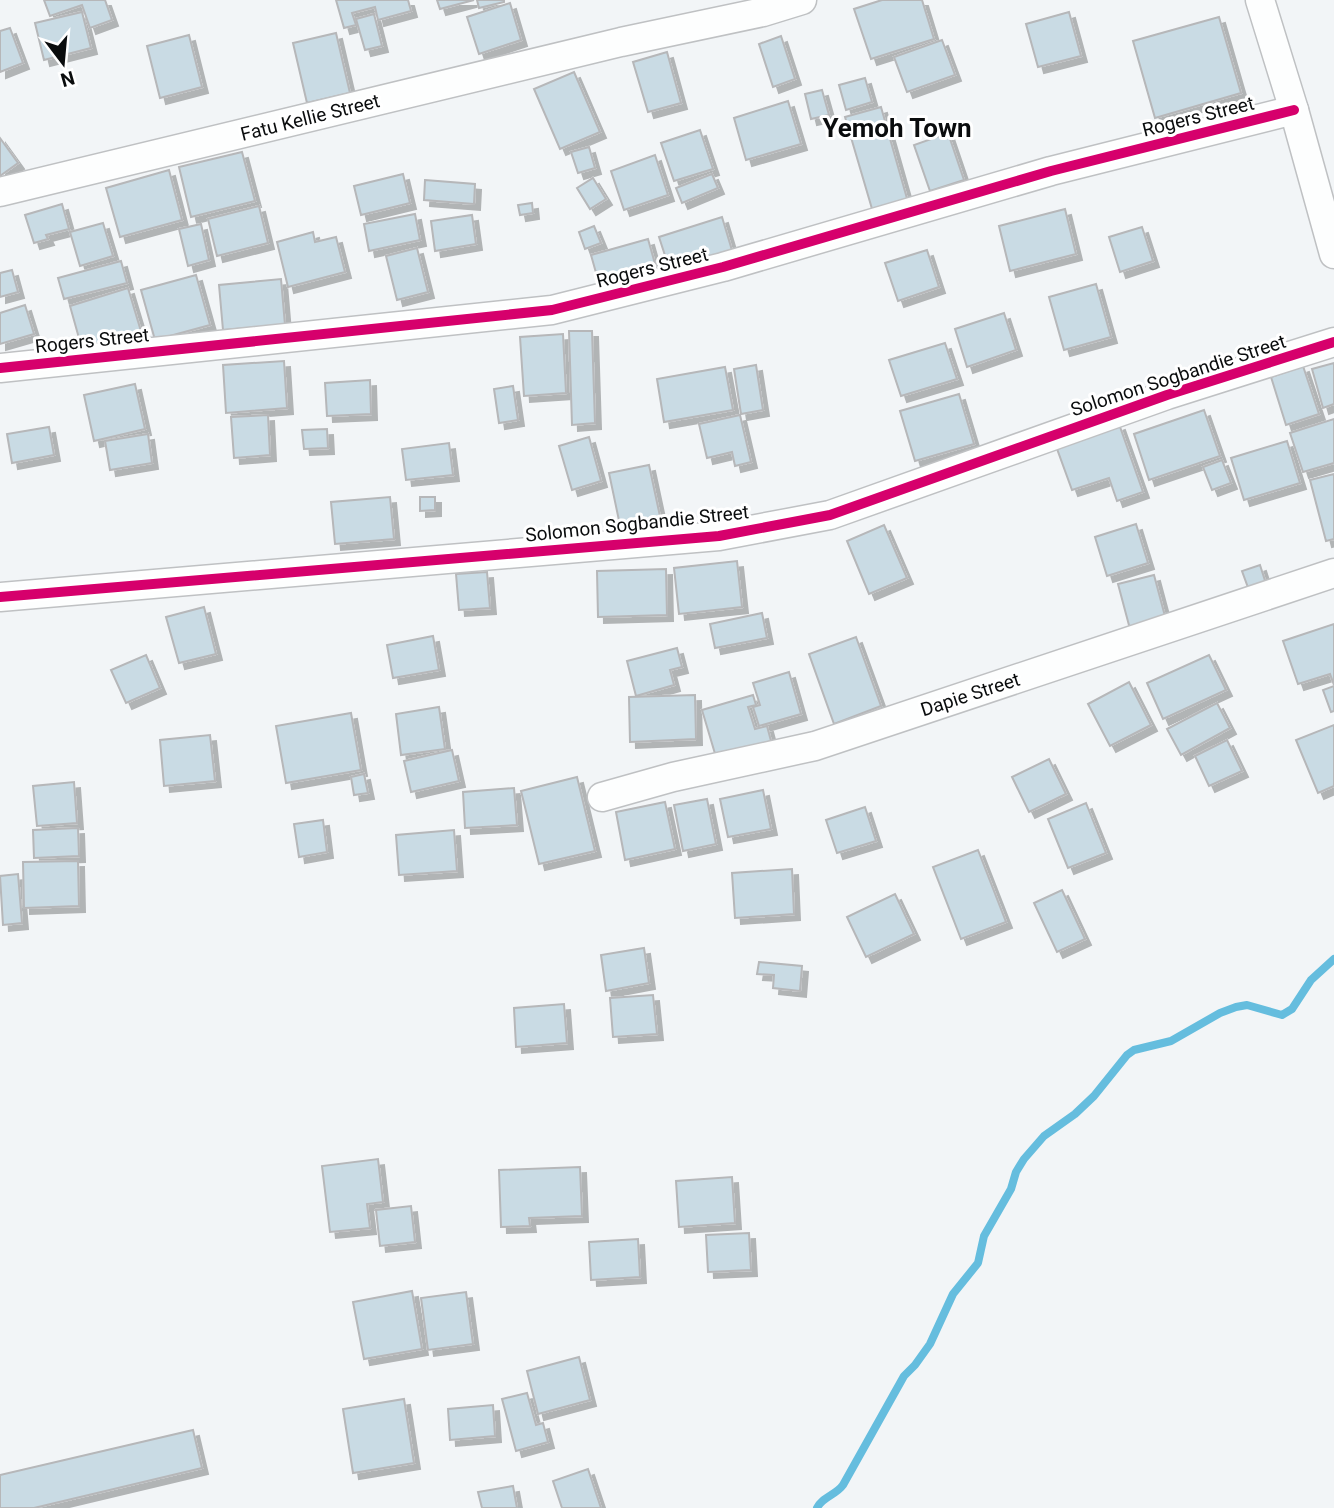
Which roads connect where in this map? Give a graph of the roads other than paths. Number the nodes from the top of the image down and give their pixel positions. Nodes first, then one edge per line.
1 (802, 0) edge
2 (1260, 0) edge
3 (1294, 110) junction
4 (0, 192) edge
5 (1334, 254) edge
6 (1334, 342) edge
7 (0, 368) edge
8 (1334, 573) edge
9 (0, 597) edge
10 (602, 797) dead end

1 - 4 street, Fatu Kellie Street
2 - 3 street
3 - 5 street
3 - 7 street, Rogers Street
6 - 9 street, Solomon Sogbandie Street
8 - 10 street, Dapie Street

